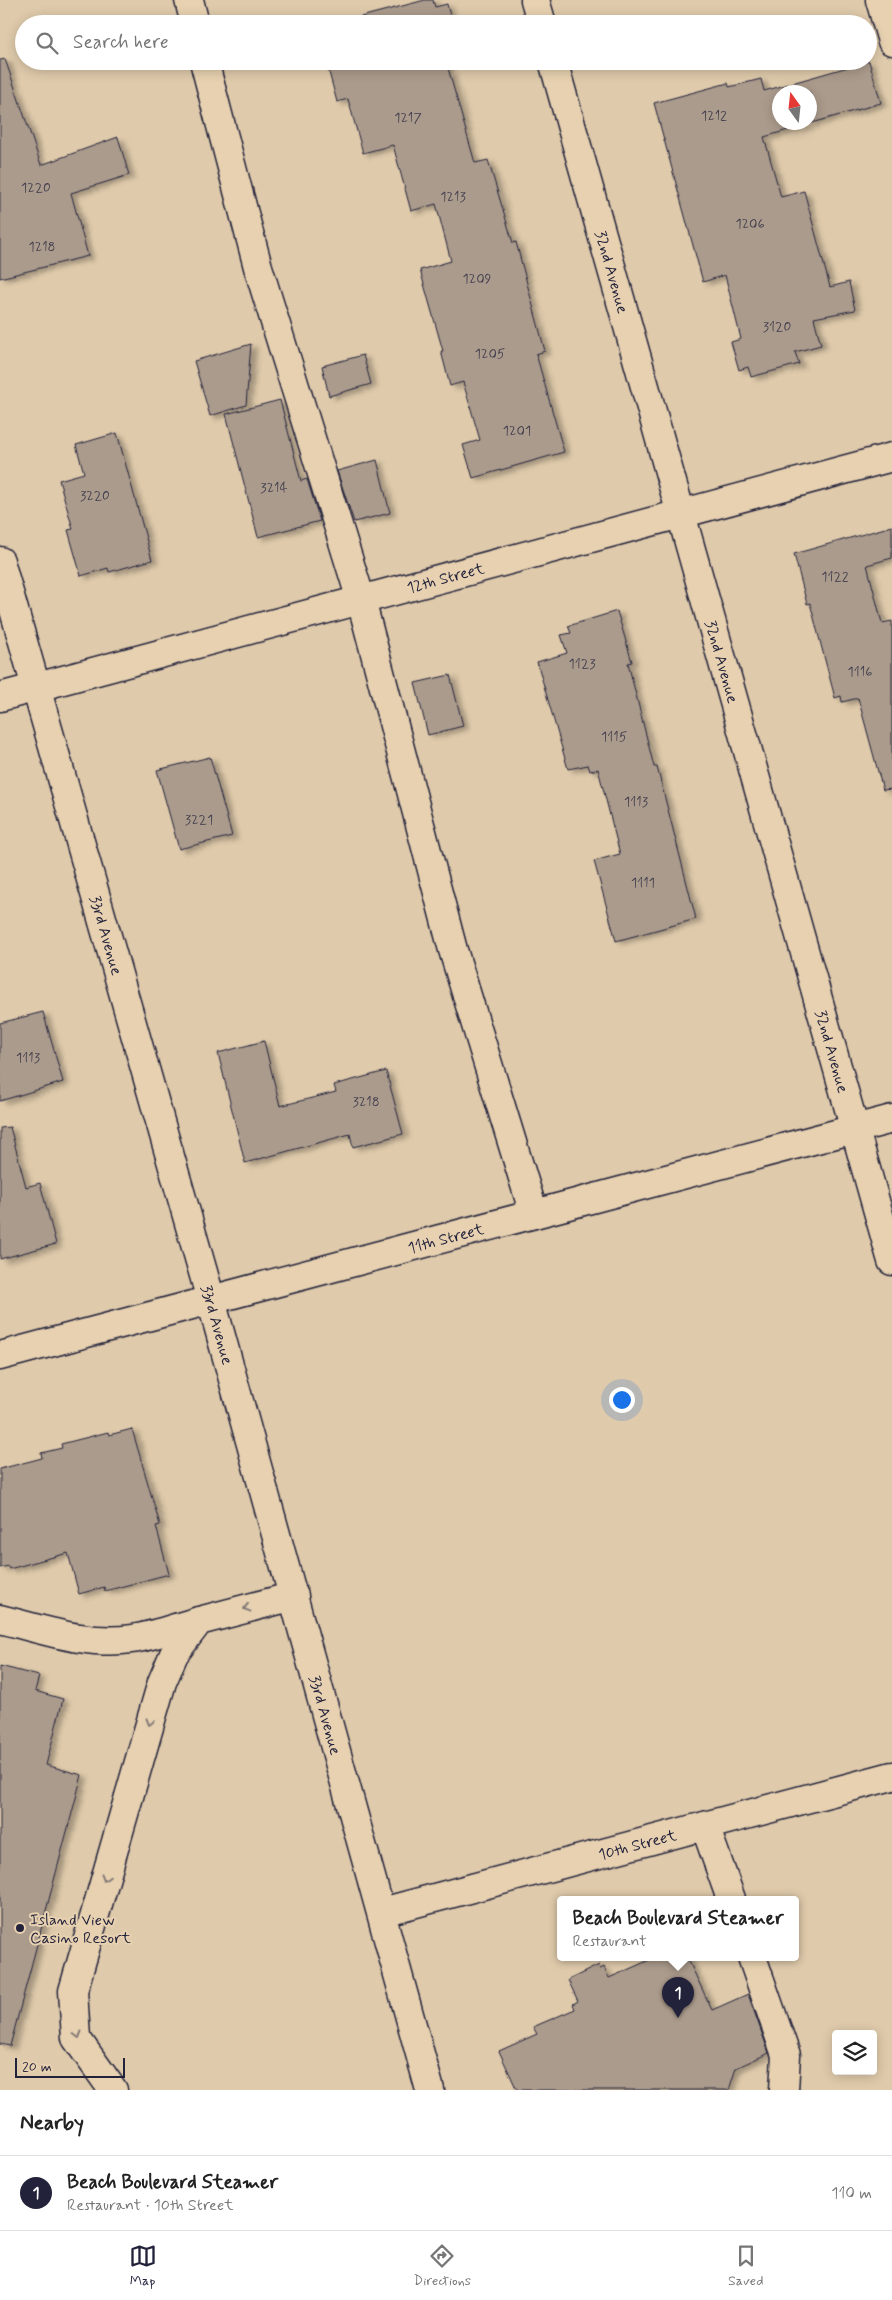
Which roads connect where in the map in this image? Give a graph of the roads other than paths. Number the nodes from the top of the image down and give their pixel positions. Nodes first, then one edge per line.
1 (189, 0) edge
2 (535, 0) edge
3 (880, 0) edge
4 (193, 15) edge
5 (539, 15) edge
6 (892, 42) edge
7 (206, 70) edge
8 (555, 70) edge
9 (892, 458) edge
10 (682, 514) junction
11 (0, 561) edge
12 (361, 600) junction
13 (36, 687) junction
14 (0, 697) edge
15 (892, 1119) edge
16 (855, 1129) junction
17 (534, 1214) junction
18 (892, 1261) edge
19 (211, 1300) junction
20 (0, 1356) edge
21 (294, 1596) junction
22 (0, 1619) edge
23 (199, 1621) junction
24 (892, 1776) edge
25 (705, 1826) junction
26 (730, 1896) edge
27 (382, 1912) junction
28 (753, 1961) edge
29 (113, 2090) edge
30 (430, 2090) edge
31 (784, 2090) edge

1 - 4 street
2 - 5 street
3 - 6 street
7 - 12 street
8 - 10 street, 32nd Avenue
9 - 10 street, 12th Street
10 - 12 street, 12th Street
10 - 16 street, 32nd Avenue
11 - 13 street, 33rd Avenue
12 - 13 street, 12th Street
12 - 17 street
13 - 14 street, 12th Street
13 - 19 street, 33rd Avenue
15 - 16 street, 11th Street
16 - 17 street, 11th Street
16 - 18 street, 32nd Avenue
17 - 19 street, 11th Street
19 - 20 street, 11th Street
19 - 21 street, 33rd Avenue
21 -> 23 street
21 - 27 street, 33rd Avenue
22 - 23 street
23 -> 29 street
24 - 25 street, 10th Street
25 - 26 street
25 - 27 street, 10th Street
27 - 30 street, 33rd Avenue
28 - 31 street

